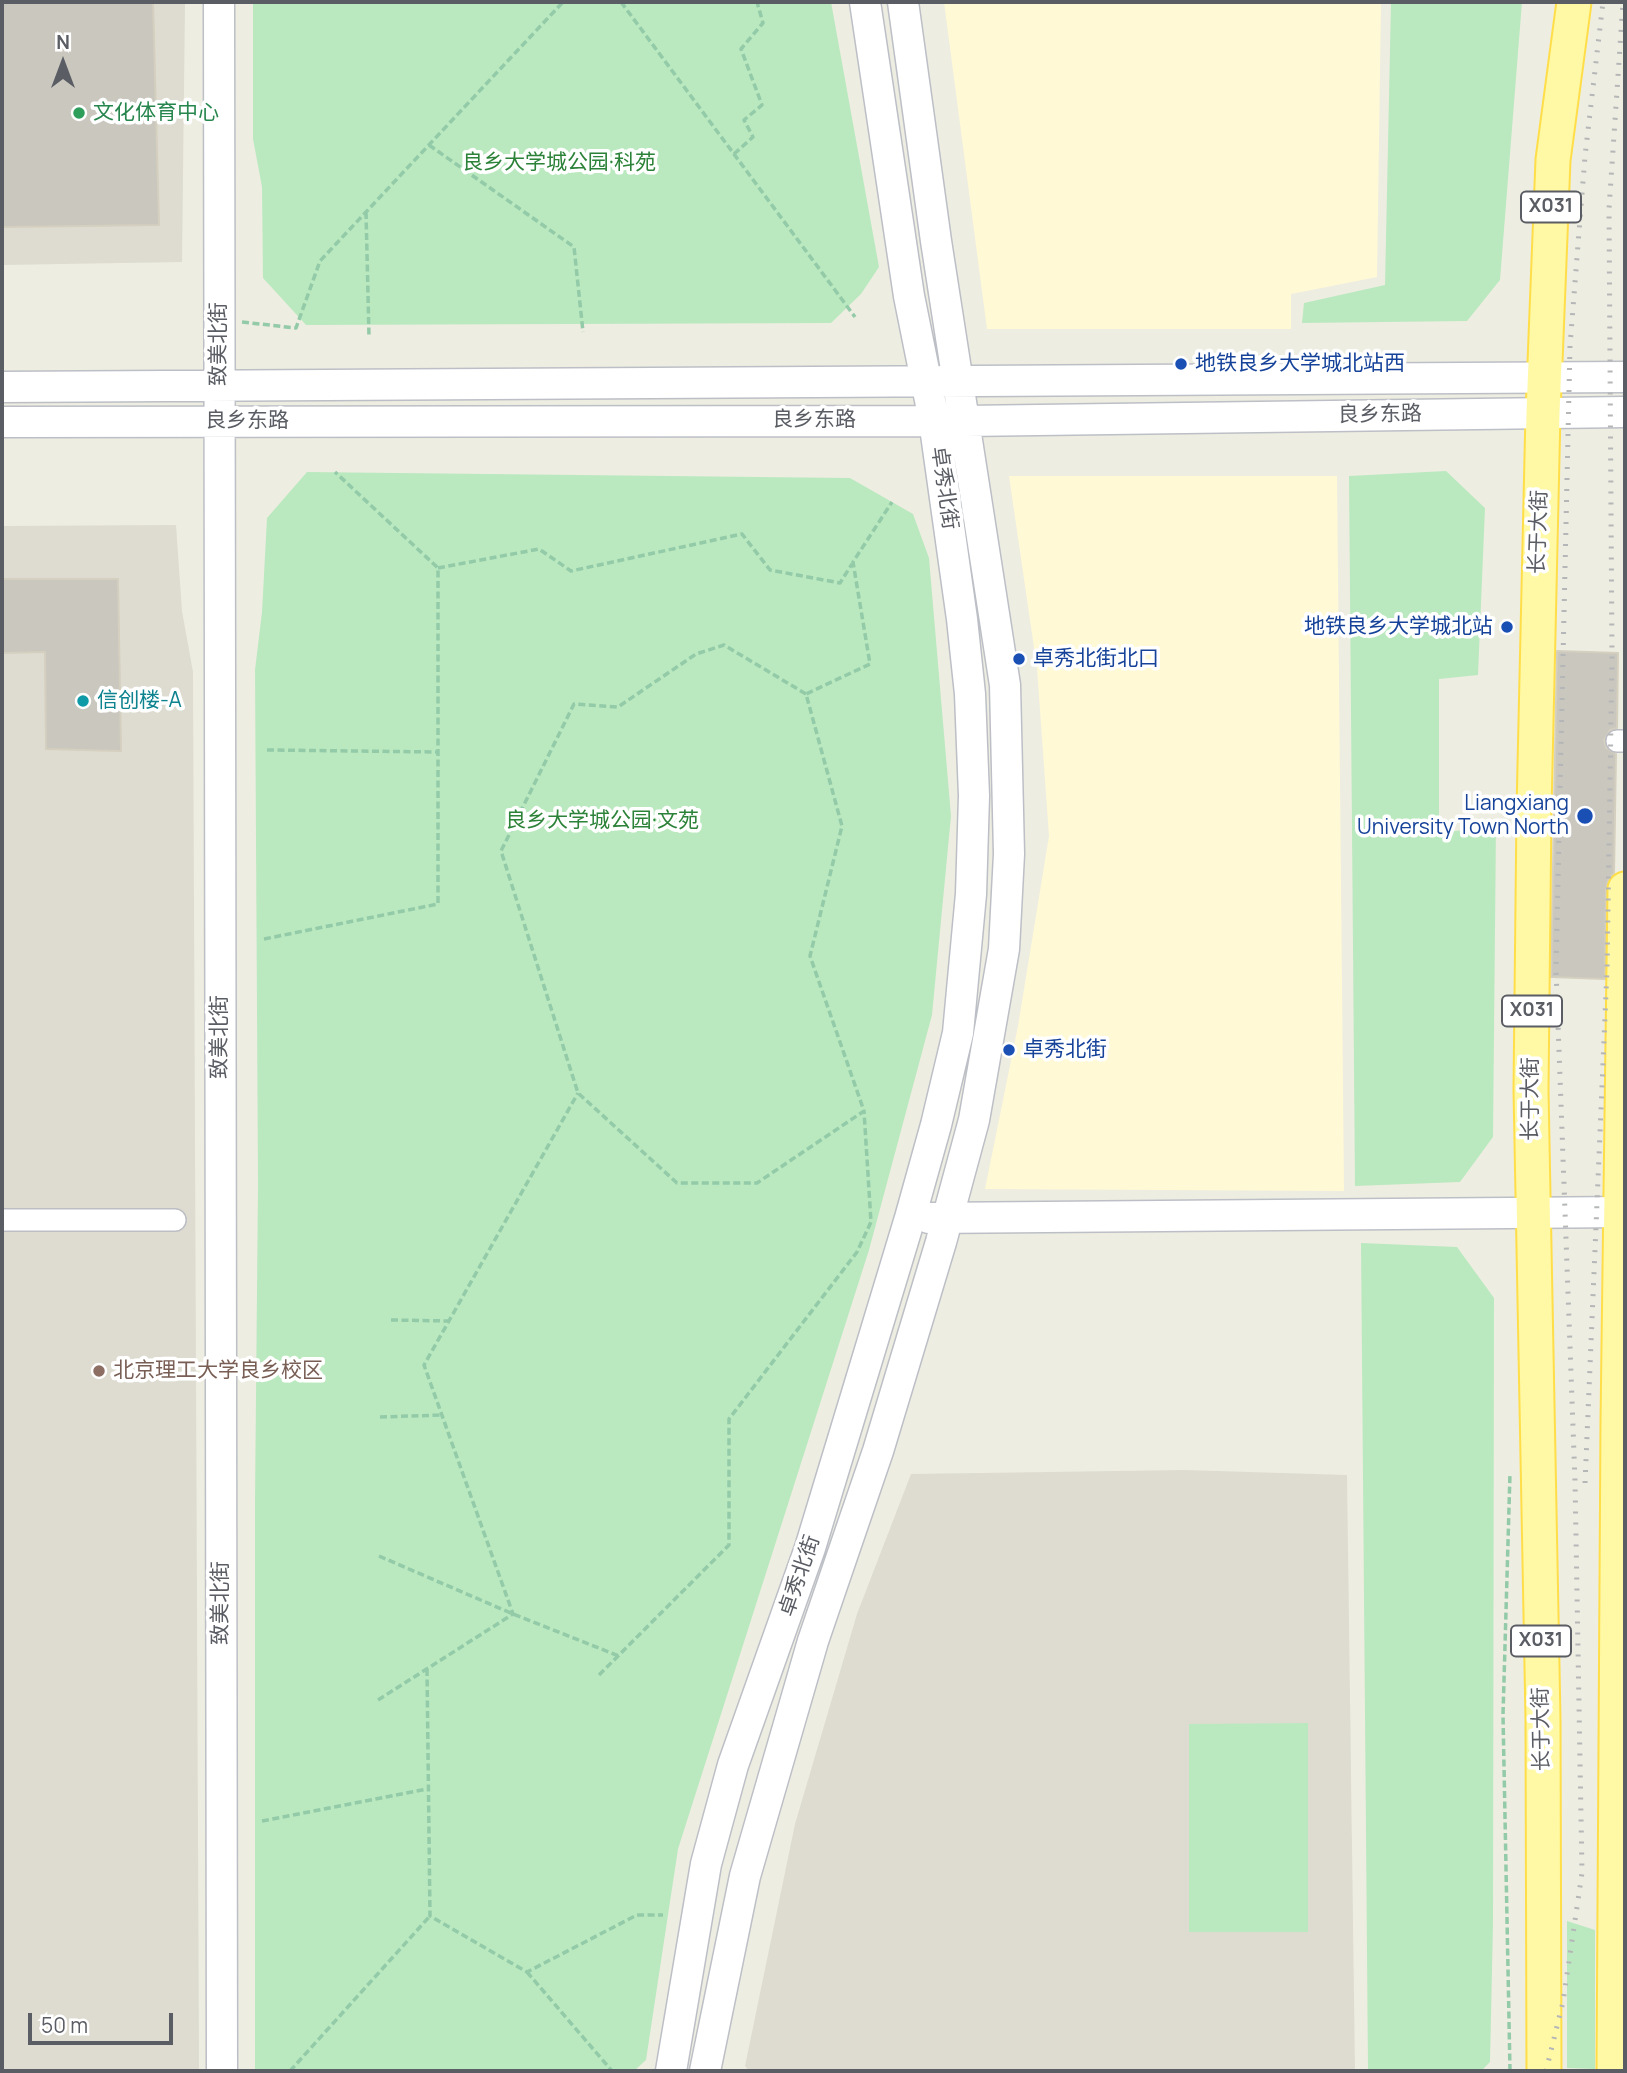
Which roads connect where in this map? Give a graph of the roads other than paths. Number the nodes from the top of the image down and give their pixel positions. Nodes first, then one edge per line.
1 (219, 2) edge
2 (865, 2) edge
3 (903, 2) edge
4 (1574, 2) edge
5 (1625, 377) edge
6 (1545, 378) junction
7 (925, 381) junction
8 (959, 382) junction
9 (219, 386) junction
10 (2, 387) edge
11 (1625, 412) edge
12 (1543, 413) junction
13 (934, 420) junction
14 (965, 421) junction
15 (2, 422) edge
16 (219, 422) junction
17 (1625, 889) edge
18 (1533, 1212) junction
19 (1624, 1212) edge
20 (910, 1218) junction
21 (947, 1218) junction
22 (2, 1220) edge
23 (174, 1220) dead end
24 (222, 2071) edge
25 (671, 2071) edge
26 (705, 2071) edge
27 (1544, 2071) edge
28 (1614, 2071) edge

1 - 9 main road, 致美北街
2 - 7 main road, 卓秀北街
3 - 8 main road
4 - 6 main road, 长于大街 / X031
5 - 6 main road, 良乡东路
6 - 8 main road, 良乡东路
6 - 12 main road, 长于大街 / X031
7 - 8 main road, 良乡东路
7 - 9 main road, 良乡东路
7 - 13 main road, 卓秀北街
8 - 14 main road
9 - 10 main road, 良乡东路
9 - 16 main road, 致美北街
11 - 12 main road, 良乡东路
12 - 14 main road, 良乡东路
12 - 18 main road, 长于大街 / X031
13 - 14 main road, 良乡东路
13 - 16 main road, 良乡东路
13 - 20 main road, 卓秀北街
14 - 21 main road
15 - 16 main road, 良乡东路
16 - 24 main road, 致美北街
17 - 19 main road
18 - 19 main road
18 - 21 main road
18 - 27 main road, 长于大街 / X031
19 - 28 main road
20 - 21 main road
20 - 25 main road, 卓秀北街
21 - 26 main road
22 - 23 street

